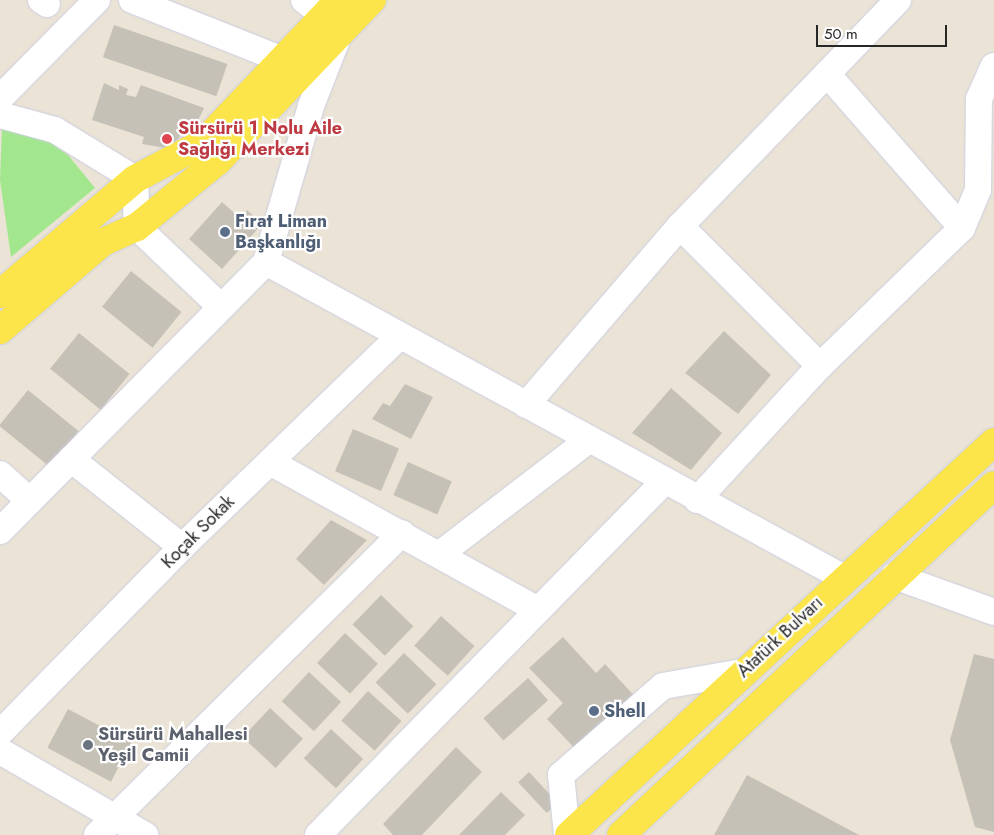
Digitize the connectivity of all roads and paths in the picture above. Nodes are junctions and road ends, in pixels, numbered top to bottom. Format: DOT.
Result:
graph roads {
  1 [pos="97,0"];
  2 [pos="132,0"];
  3 [pos="304,0"];
  4 [pos="372,0"];
  5 [pos="898,0"];
  6 [pos="334,18"];
  7 [pos="283,60"];
  8 [pos="994,66"];
  9 [pos="827,74"];
  10 [pos="0,98"];
  11 [pos="0,115"];
  12 [pos="134,179"];
  13 [pos="680,226"];
  14 [pos="137,227"];
  15 [pos="962,228"];
  16 [pos="266,262"];
  17 [pos="1,286"];
  18 [pos="221,307"];
  19 [pos="0,330"];
  20 [pos="400,336"];
  21 [pos="820,366"];
  22 [pos="526,405"];
  23 [pos="588,441"];
  24 [pos="994,442"];
  25 [pos="71,459"];
  26 [pos="270,462"];
  27 [pos="0,474"];
  28 [pos="665,481"];
  29 [pos="994,485"];
  30 [pos="696,500"];
  31 [pos="30,501"];
  32 [pos="0,531"];
  33 [pos="402,533"];
  34 [pos="182,547"];
  35 [pos="440,554"];
  36 [pos="894,576"];
  37 [pos="844,578"];
  38 [pos="536,609"];
  39 [pos="994,612"];
  40 [pos="742,672"];
  41 [pos="0,734"];
  42 [pos="0,751"];
  43 [pos="106,826"];
  44 [pos="145,835"];
  45 [pos="318,835"];
  46 [pos="568,835"];
  47 [pos="621,835"];
  1 -- 10 [label="street"];
  2 -- 7 [label="street"];
  3 -- 6 [label="street"];
  4 -- 6 [label="main road"];
  5 -- 9 [label="street"];
  6 -- 7 [label="main road"];
  6 -- 14 [label="main road"];
  6 -- 16 [label="street"];
  7 -- 12 [label="main road"];
  8 -- 15 [label="street"];
  9 -- 13 [label="street"];
  9 -- 15 [label="street"];
  11 -- 12 [label="street"];
  12 -- 14 [label="street"];
  12 -- 17 [label="main road"];
  13 -- 21 [label="street"];
  13 -- 22 [label="street"];
  14 -- 18 [label="street"];
  14 -- 19 [label="main road"];
  15 -- 21 [label="street"];
  16 -- 18 [label="street"];
  16 -- 20 [label="street"];
  18 -- 25 [label="street"];
  20 -- 22 [label="street"];
  20 -- 26 [label="street, Koçak Sokak"];
  21 -- 30 [label="street"];
  22 -- 23 [label="street"];
  23 -- 28 [label="street"];
  23 -- 35 [label="street"];
  24 -- 37 [label="main road, Atatürk Bulvarı"];
  25 -- 31 [label="street"];
  25 -- 34 [label="street"];
  26 -- 33 [label="street"];
  26 -- 34 [label="street, Koçak Sokak"];
  27 -- 31 [label="street"];
  28 -- 30 [label="street"];
  28 -- 38 [label="street"];
  29 -- 36 [label="main road, Atatürk Bulvarı"];
  30 -- 37 [label="street"];
  31 -- 32 [label="street"];
  33 -- 35 [label="street"];
  33 -- 43 [label="street"];
  34 -- 41 [label="street, Koçak Sokak"];
  35 -- 38 [label="street"];
  36 -- 39 [label="street"];
  36 -- 47 [label="main road, Atatürk Bulvarı"];
  37 -- 40 [label="main road, Atatürk Bulvarı"];
  38 -- 45 [label="street"];
  40 -- 46 [label="main road, Atatürk Bulvarı"];
  40 -- 46 [label="street"];
  42 -- 43 [label="street"];
  43 -- 44 [label="street"];
}
